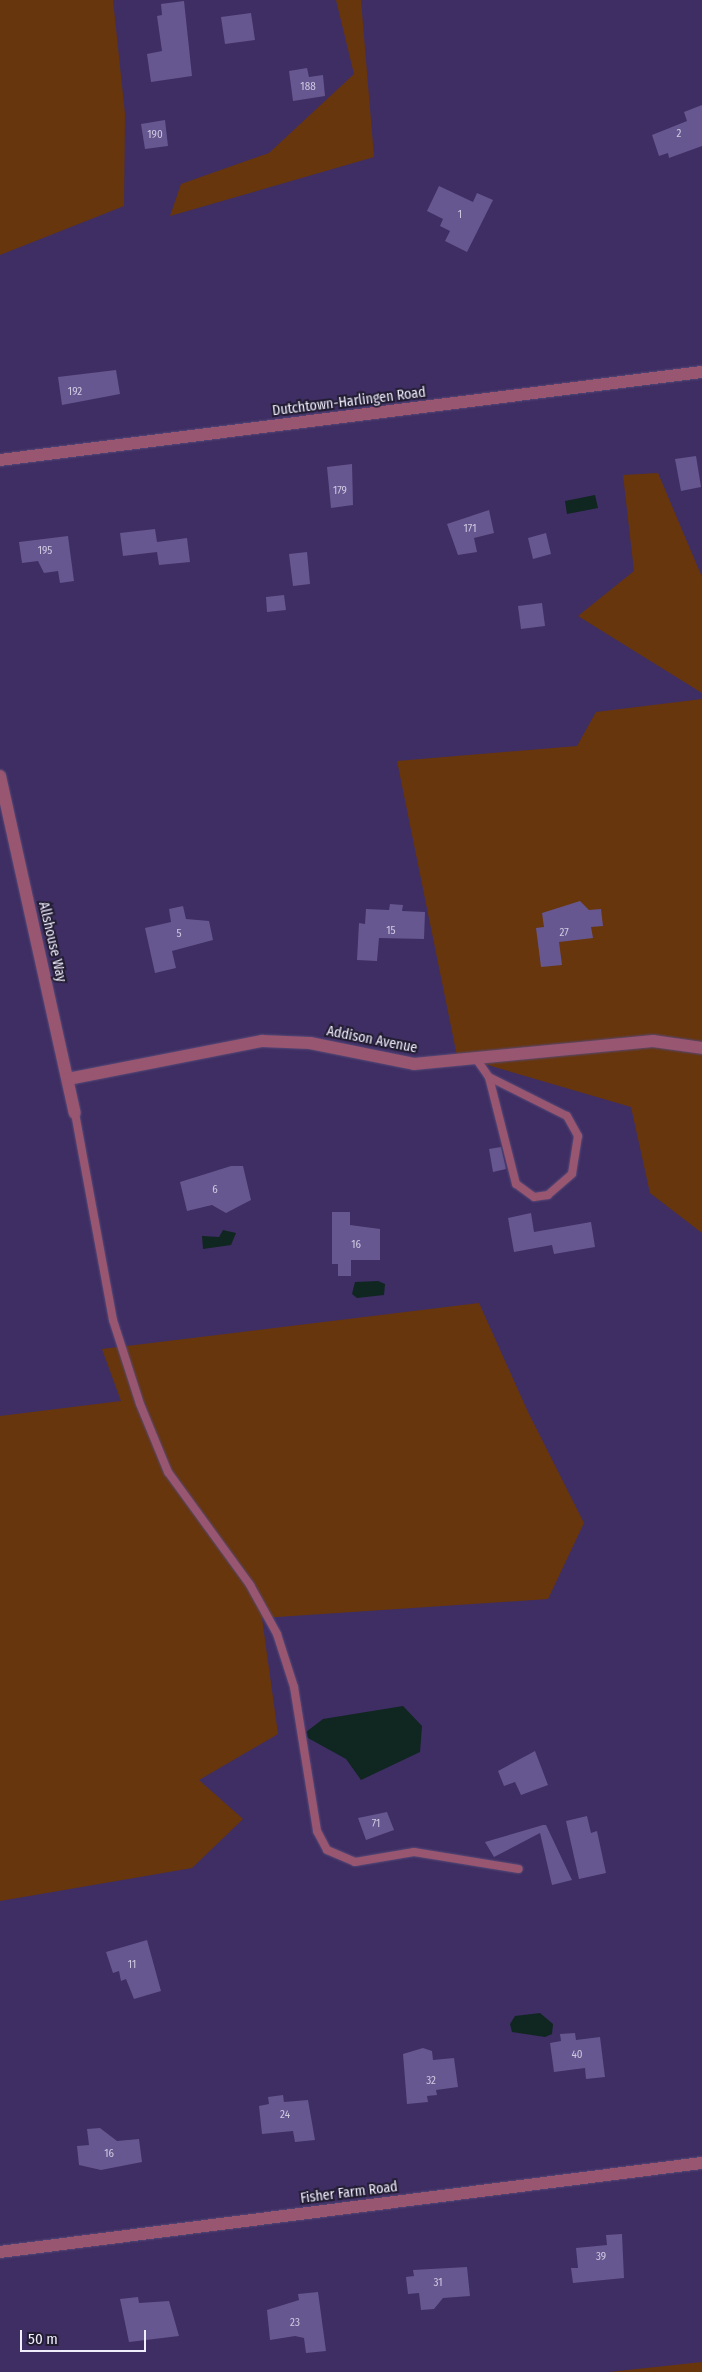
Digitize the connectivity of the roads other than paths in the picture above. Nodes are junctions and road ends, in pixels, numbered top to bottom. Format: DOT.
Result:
graph roads {
  1 [pos="702,372"];
  2 [pos="0,460"];
  3 [pos="0,776"];
  4 [pos="702,1048"];
  5 [pos="478,1060"];
  6 [pos="489,1077"];
  7 [pos="68,1079"];
  8 [pos="75,1113"];
  9 [pos="520,1869"];
  10 [pos="702,2163"];
  11 [pos="0,2252"];
  1 -- 2 [label="street, Dutchtown-Harlingen Road"];
  3 -- 7 [label="street, Allshouse Way"];
  4 -- 5 [label="street, Addison Avenue"];
  5 -- 6 [label="lane"];
  5 -- 7 [label="street, Addison Avenue"];
  6 -- 6 [label="lane"];
  7 -- 8 [label="street, Allshouse Way"];
  8 -- 9 [label="lane"];
  10 -- 11 [label="street, Fisher Farm Road"];
}
